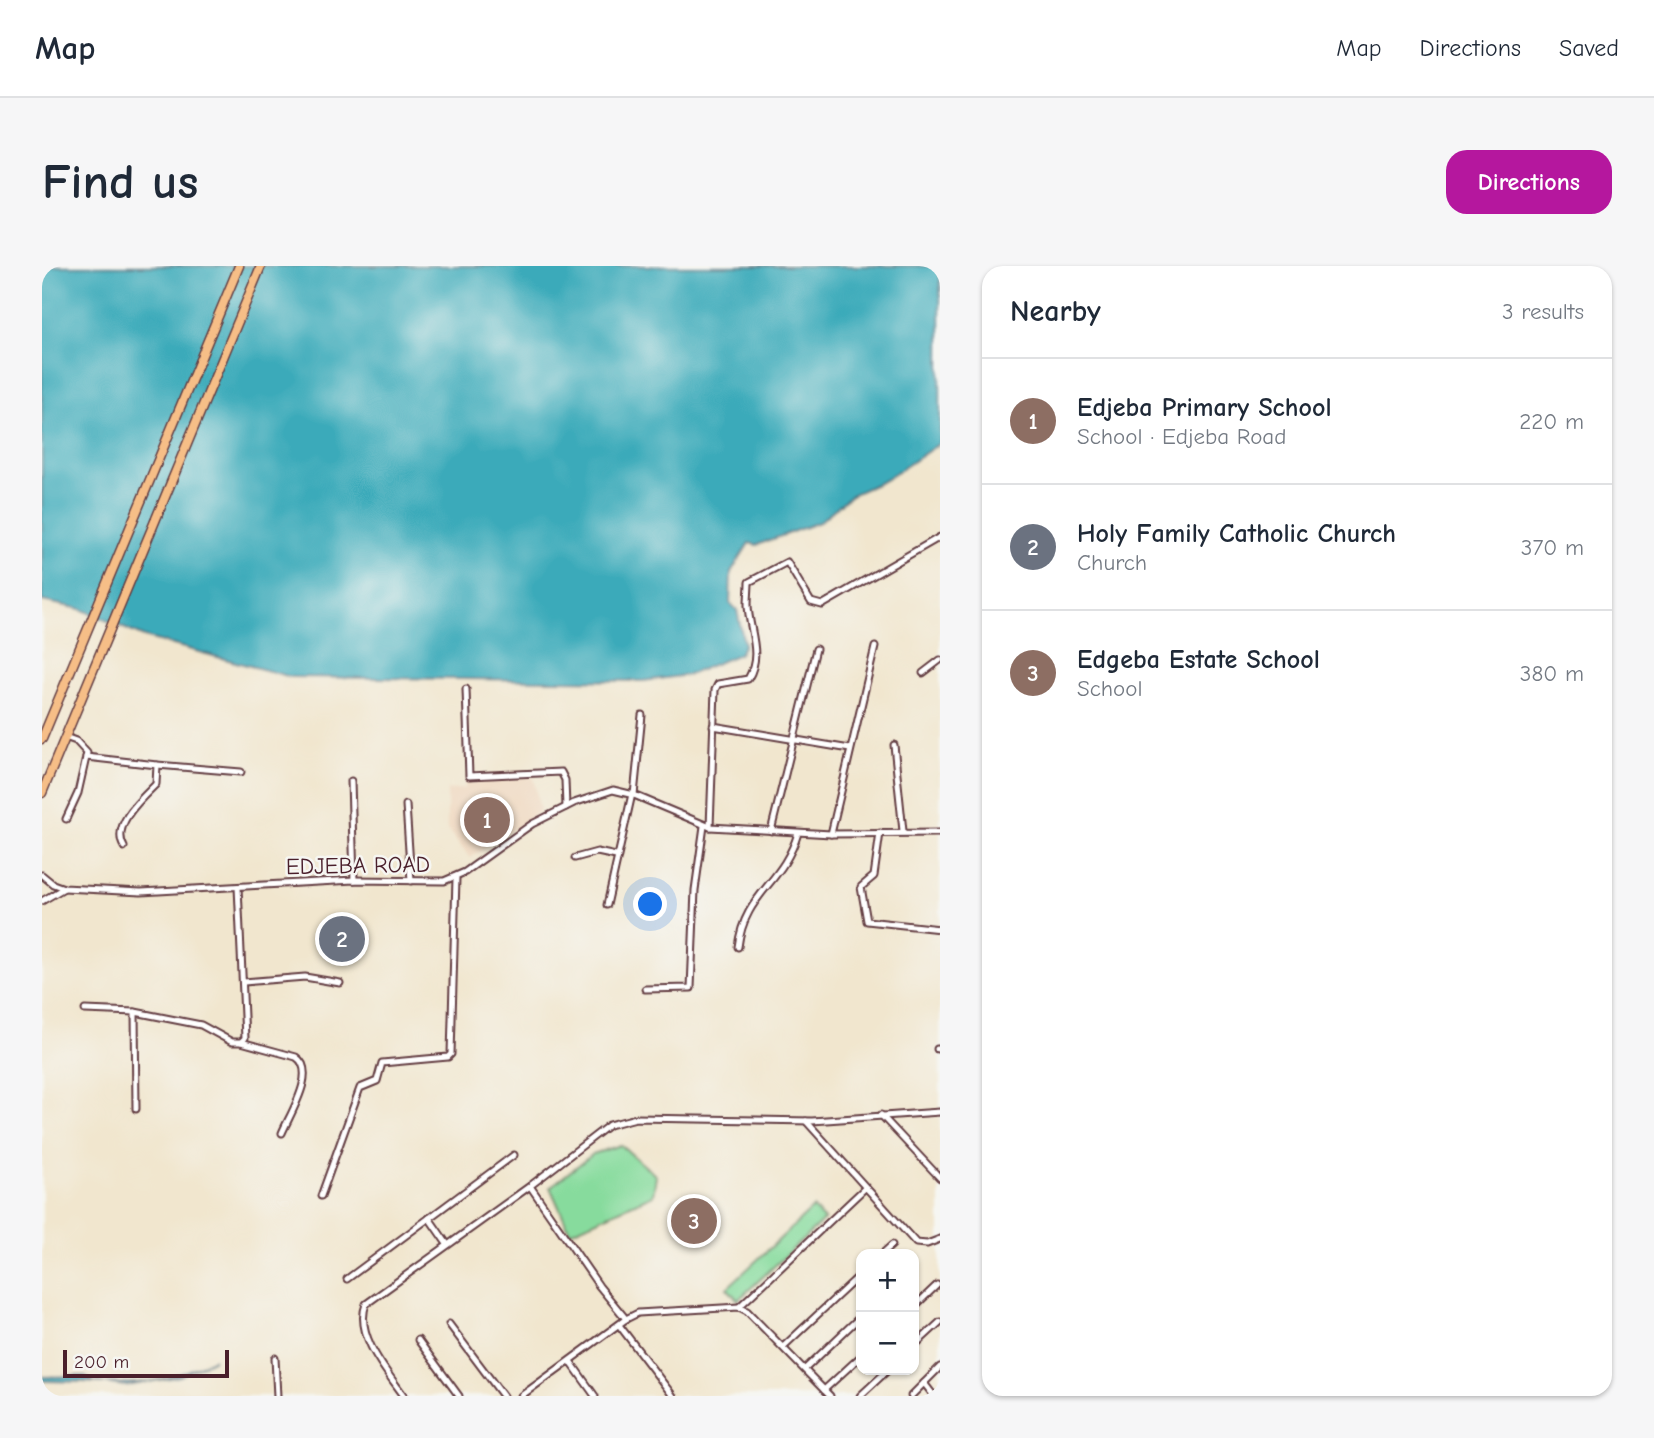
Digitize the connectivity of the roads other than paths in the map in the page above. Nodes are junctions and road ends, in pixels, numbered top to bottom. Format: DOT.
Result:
graph roads {
  1 [pos="239,266"];
  2 [pos="261,266"];
  3 [pos="940,537"];
  4 [pos="875,647"];
  5 [pos="816,649"];
  6 [pos="940,660"];
  7 [pos="923,673"];
  8 [pos="466,689"];
  9 [pos="42,712"];
  10 [pos="642,715"];
  11 [pos="51,717"];
  12 [pos="713,726"];
  13 [pos="65,737"];
  14 [pos="42,739"];
  15 [pos="792,740"];
  16 [pos="894,745"];
  17 [pos="850,749"];
  18 [pos="86,757"];
  19 [pos="157,765"];
  20 [pos="241,772"];
  21 [pos="351,781"];
  22 [pos="42,793"];
  23 [pos="633,794"];
  24 [pos="406,805"];
  25 [pos="566,807"];
  26 [pos="66,819"];
  27 [pos="707,826"];
  28 [pos="771,831"];
  29 [pos="903,831"];
  30 [pos="798,833"];
  31 [pos="880,833"];
  32 [pos="940,833"];
  33 [pos="831,834"];
  34 [pos="124,847"];
  35 [pos="617,856"];
  36 [pos="575,858"];
  37 [pos="42,875"];
  38 [pos="456,878"];
  39 [pos="354,880"];
  40 [pos="411,881"];
  41 [pos="238,887"];
  42 [pos="64,888"];
  43 [pos="42,901"];
  44 [pos="607,905"];
  45 [pos="940,929"];
  46 [pos="738,947"];
  47 [pos="244,982"];
  48 [pos="340,983"];
  49 [pos="645,989"];
  50 [pos="85,1010"];
  51 [pos="135,1012"];
  52 [pos="241,1042"];
  53 [pos="136,1109"];
  54 [pos="940,1112"];
  55 [pos="881,1115"];
  56 [pos="806,1121"];
  57 [pos="282,1133"];
  58 [pos="514,1155"];
  59 [pos="940,1178"];
  60 [pos="530,1186"];
  61 [pos="865,1188"];
  62 [pos="321,1196"];
  63 [pos="429,1219"];
  64 [pos="940,1239"];
  65 [pos="447,1244"];
  66 [pos="892,1245"];
  67 [pos="888,1249"];
  68 [pos="347,1279"];
  69 [pos="856,1279"];
  70 [pos="937,1285"];
  71 [pos="919,1302"];
  72 [pos="739,1307"];
  73 [pos="626,1319"];
  74 [pos="856,1321"];
  75 [pos="940,1322"];
  76 [pos="449,1324"];
  77 [pos="619,1325"];
  78 [pos="418,1340"];
  79 [pos="919,1341"];
  80 [pos="784,1346"];
  81 [pos="275,1358"];
  82 [pos="570,1361"];
  83 [pos="856,1361"];
  84 [pos="940,1367"];
  85 [pos="805,1369"];
  86 [pos="883,1375"];
  87 [pos="923,1383"];
  88 [pos="824,1390"];
  89 [pos="277,1396"];
  90 [pos="404,1396"];
  91 [pos="459,1396"];
  92 [pos="503,1396"];
  93 [pos="521,1396"];
  94 [pos="595,1396"];
  95 [pos="673,1396"];
  96 [pos="831,1396"];
  97 [pos="860,1396"];
  98 [pos="911,1396"];
  99 [pos="934,1396"];
  1 -- 11 [label="main road"];
  2 -- 13 [label="main road"];
  3 -- 12 [label="street"];
  4 -- 17 [label="street"];
  5 -- 15 [label="street"];
  6 -- 7 [label="street"];
  8 -- 25 [label="street"];
  9 -- 11 [label="street"];
  10 -- 23 [label="street"];
  11 -- 14 [label="main road"];
  12 -- 15 [label="street"];
  12 -- 27 [label="street"];
  13 -- 18 [label="street"];
  13 -- 22 [label="main road"];
  15 -- 17 [label="street"];
  15 -- 28 [label="street"];
  16 -- 29 [label="street"];
  17 -- 33 [label="street"];
  18 -- 19 [label="street"];
  18 -- 26 [label="street"];
  19 -- 20 [label="street"];
  19 -- 34 [label="street"];
  21 -- 39 [label="street"];
  23 -- 25 [label="street, EDJEBA ROAD"];
  23 -- 27 [label="street, EDJEBA ROAD"];
  23 -- 35 [label="street"];
  24 -- 40 [label="street"];
  25 -- 38 [label="street, EDJEBA ROAD"];
  27 -- 28 [label="street, EDJEBA ROAD"];
  27 -- 49 [label="street"];
  28 -- 30 [label="street, EDJEBA ROAD"];
  29 -- 31 [label="street, EDJEBA ROAD"];
  29 -- 32 [label="street, EDJEBA ROAD"];
  30 -- 33 [label="street, EDJEBA ROAD"];
  30 -- 46 [label="street"];
  31 -- 33 [label="street, EDJEBA ROAD"];
  31 -- 45 [label="street"];
  35 -- 36 [label="street"];
  35 -- 44 [label="street"];
  37 -- 42 [label="street, EDJEBA ROAD"];
  38 -- 40 [label="street, EDJEBA ROAD"];
  38 -- 62 [label="street"];
  39 -- 40 [label="street, EDJEBA ROAD"];
  39 -- 41 [label="street, EDJEBA ROAD"];
  41 -- 42 [label="street, EDJEBA ROAD"];
  41 -- 47 [label="street"];
  42 -- 43 [label="street"];
  47 -- 48 [label="street"];
  47 -- 52 [label="street"];
  50 -- 51 [label="street"];
  51 -- 52 [label="street"];
  51 -- 53 [label="street"];
  52 -- 57 [label="street"];
  54 -- 55 [label="street"];
  55 -- 56 [label="street"];
  55 -- 59 [label="street"];
  56 -- 60 [label="street"];
  56 -- 61 [label="street"];
  58 -- 63 [label="street"];
  60 -- 65 [label="street"];
  60 -- 73 [label="street"];
  61 -- 64 [label="street"];
  61 -- 72 [label="street"];
  63 -- 65 [label="street"];
  63 -- 68 [label="street"];
  65 -- 90 [label="street"];
  66 -- 67 [label="street"];
  69 -- 80 [label="street"];
  70 -- 71 [label="street"];
  72 -- 73 [label="street"];
  72 -- 80 [label="street"];
  73 -- 77 [label="street"];
  74 -- 85 [label="street"];
  75 -- 79 [label="street"];
  76 -- 92 [label="street"];
  77 -- 82 [label="street"];
  77 -- 95 [label="street"];
  78 -- 91 [label="street"];
  80 -- 85 [label="street"];
  81 -- 89 [label="street"];
  82 -- 93 [label="street"];
  82 -- 94 [label="street"];
  83 -- 88 [label="street"];
  84 -- 87 [label="street"];
  85 -- 88 [label="street"];
  86 -- 97 [label="street"];
  87 -- 98 [label="street"];
  87 -- 99 [label="street"];
  88 -- 96 [label="street"];
}
